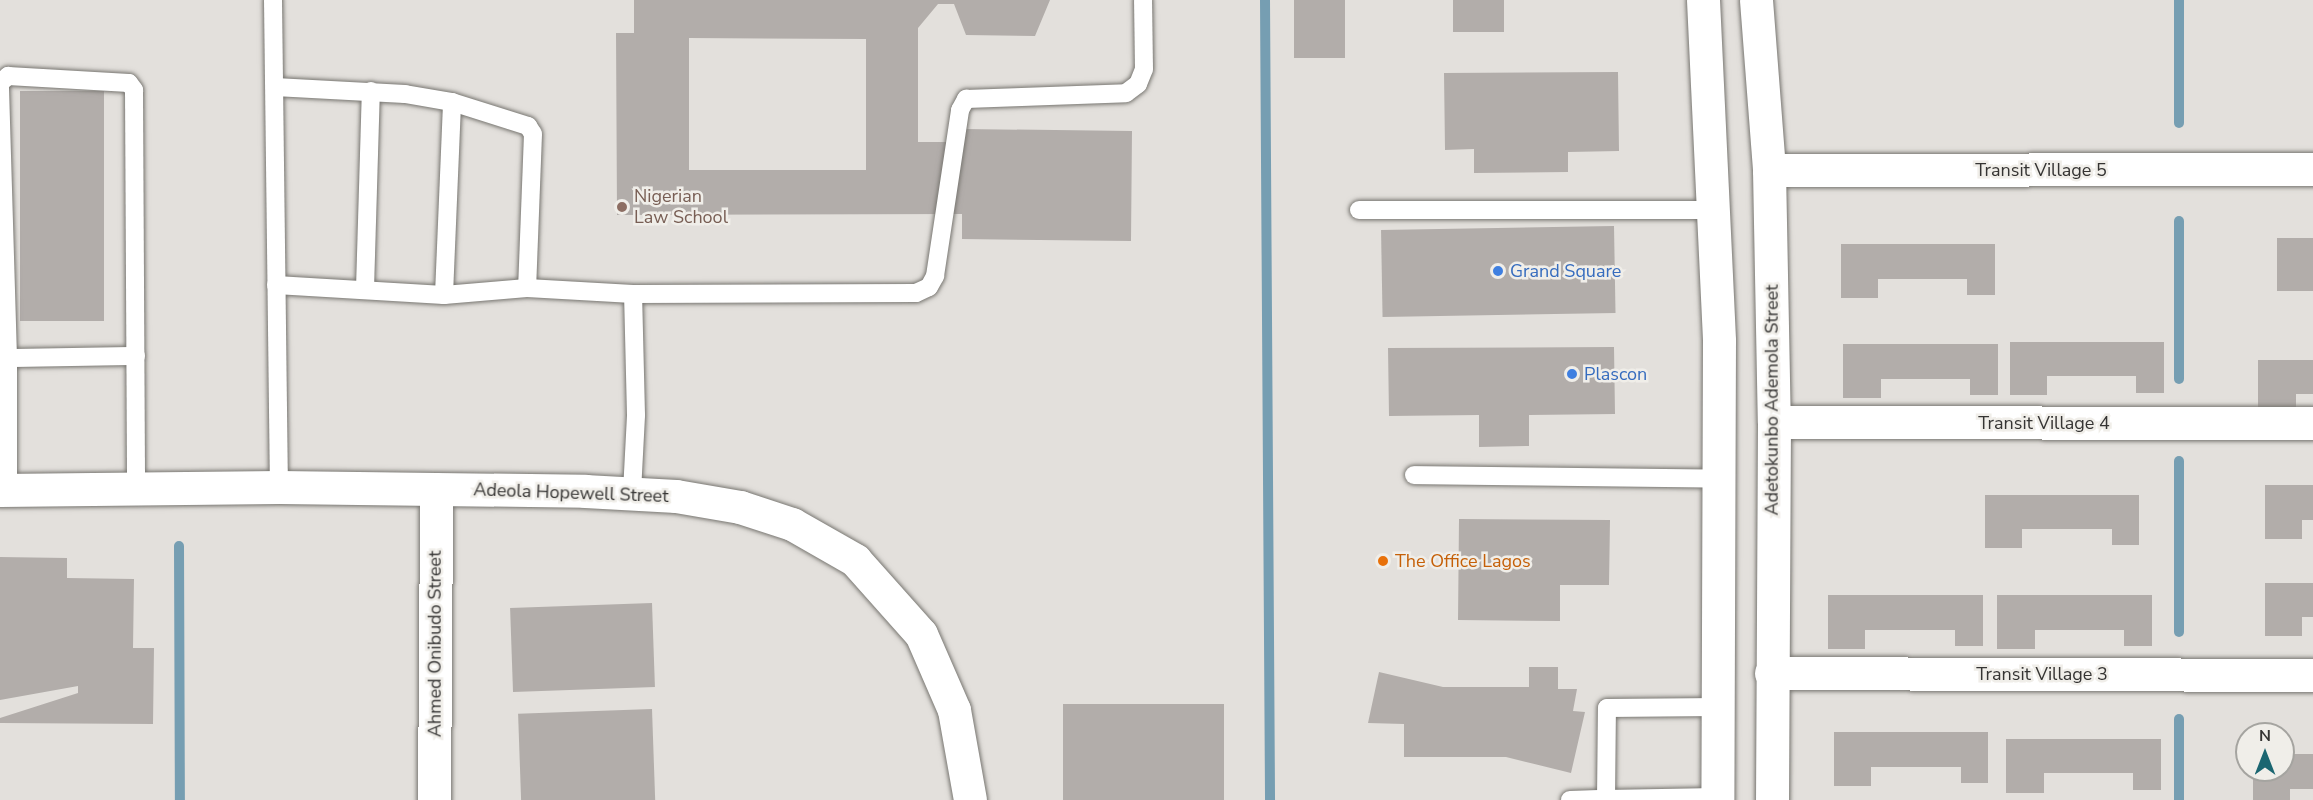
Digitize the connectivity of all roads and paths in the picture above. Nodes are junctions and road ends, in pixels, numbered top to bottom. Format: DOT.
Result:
graph roads {
  1 [pos="273,0"];
  2 [pos="1143,0"];
  3 [pos="1703,0"];
  4 [pos="1756,0"];
  5 [pos="275,87"];
  6 [pos="371,91"];
  7 [pos="452,102"];
  8 [pos="1769,170"];
  9 [pos="2313,170"];
  10 [pos="1359,210"];
  11 [pos="1714,210"];
  12 [pos="276,285"];
  13 [pos="527,288"];
  14 [pos="365,290"];
  15 [pos="633,294"];
  16 [pos="444,295"];
  17 [pos="136,356"];
  18 [pos="8,358"];
  19 [pos="1774,422"];
  20 [pos="2313,423"];
  21 [pos="1413,475"];
  22 [pos="1720,479"];
  23 [pos="279,487"];
  24 [pos="136,489"];
  25 [pos="436,489"];
  26 [pos="4,490"];
  27 [pos="632,492"];
  28 [pos="1771,673"];
  29 [pos="2313,675"];
  30 [pos="1718,707"];
  31 [pos="1717,798"];
  32 [pos="1606,799"];
  33 [pos="434,800"];
  34 [pos="970,800"];
  35 [pos="1570,800"];
  36 [pos="1772,800"];
  1 -- 5 [label="lane"];
  2 -- 15 [label="lane"];
  3 -- 11 [label="street"];
  4 -- 8 [label="street, Adetokunbo Ademola Street"];
  5 -- 6 [label="lane"];
  5 -- 12 [label="lane"];
  6 -- 7 [label="lane"];
  6 -- 14 [label="lane"];
  7 -- 13 [label="lane"];
  7 -- 16 [label="lane"];
  8 -- 9 [label="street, Transit Village 5"];
  8 -- 19 [label="street, Adetokunbo Ademola Street"];
  10 -- 11 [label="lane"];
  11 -- 22 [label="street"];
  12 -- 14 [label="lane"];
  12 -- 23 [label="lane"];
  13 -- 15 [label="lane"];
  13 -- 16 [label="lane"];
  14 -- 16 [label="lane"];
  15 -- 27 [label="lane"];
  17 -- 18 [label="lane"];
  17 -- 18 [label="lane"];
  17 -- 24 [label="lane"];
  18 -- 26 [label="lane"];
  19 -- 20 [label="street, Transit Village 4"];
  19 -- 28 [label="street, Adetokunbo Ademola Street"];
  21 -- 22 [label="lane"];
  22 -- 30 [label="street"];
  23 -- 24 [label="street, Adeola Hopewell Street"];
  23 -- 25 [label="street, Adeola Hopewell Street"];
  24 -- 26 [label="street, Adeola Hopewell Street"];
  25 -- 27 [label="street, Adeola Hopewell Street"];
  25 -- 33 [label="street, Ahmed Onibudo Street"];
  27 -- 34 [label="street, Adeola Hopewell Street"];
  28 -- 29 [label="street, Transit Village 3"];
  28 -- 36 [label="street, Adetokunbo Ademola Street"];
  30 -- 31 [label="street"];
  30 -- 32 [label="lane"];
  31 -- 32 [label="lane"];
  32 -- 35 [label="lane"];
}
